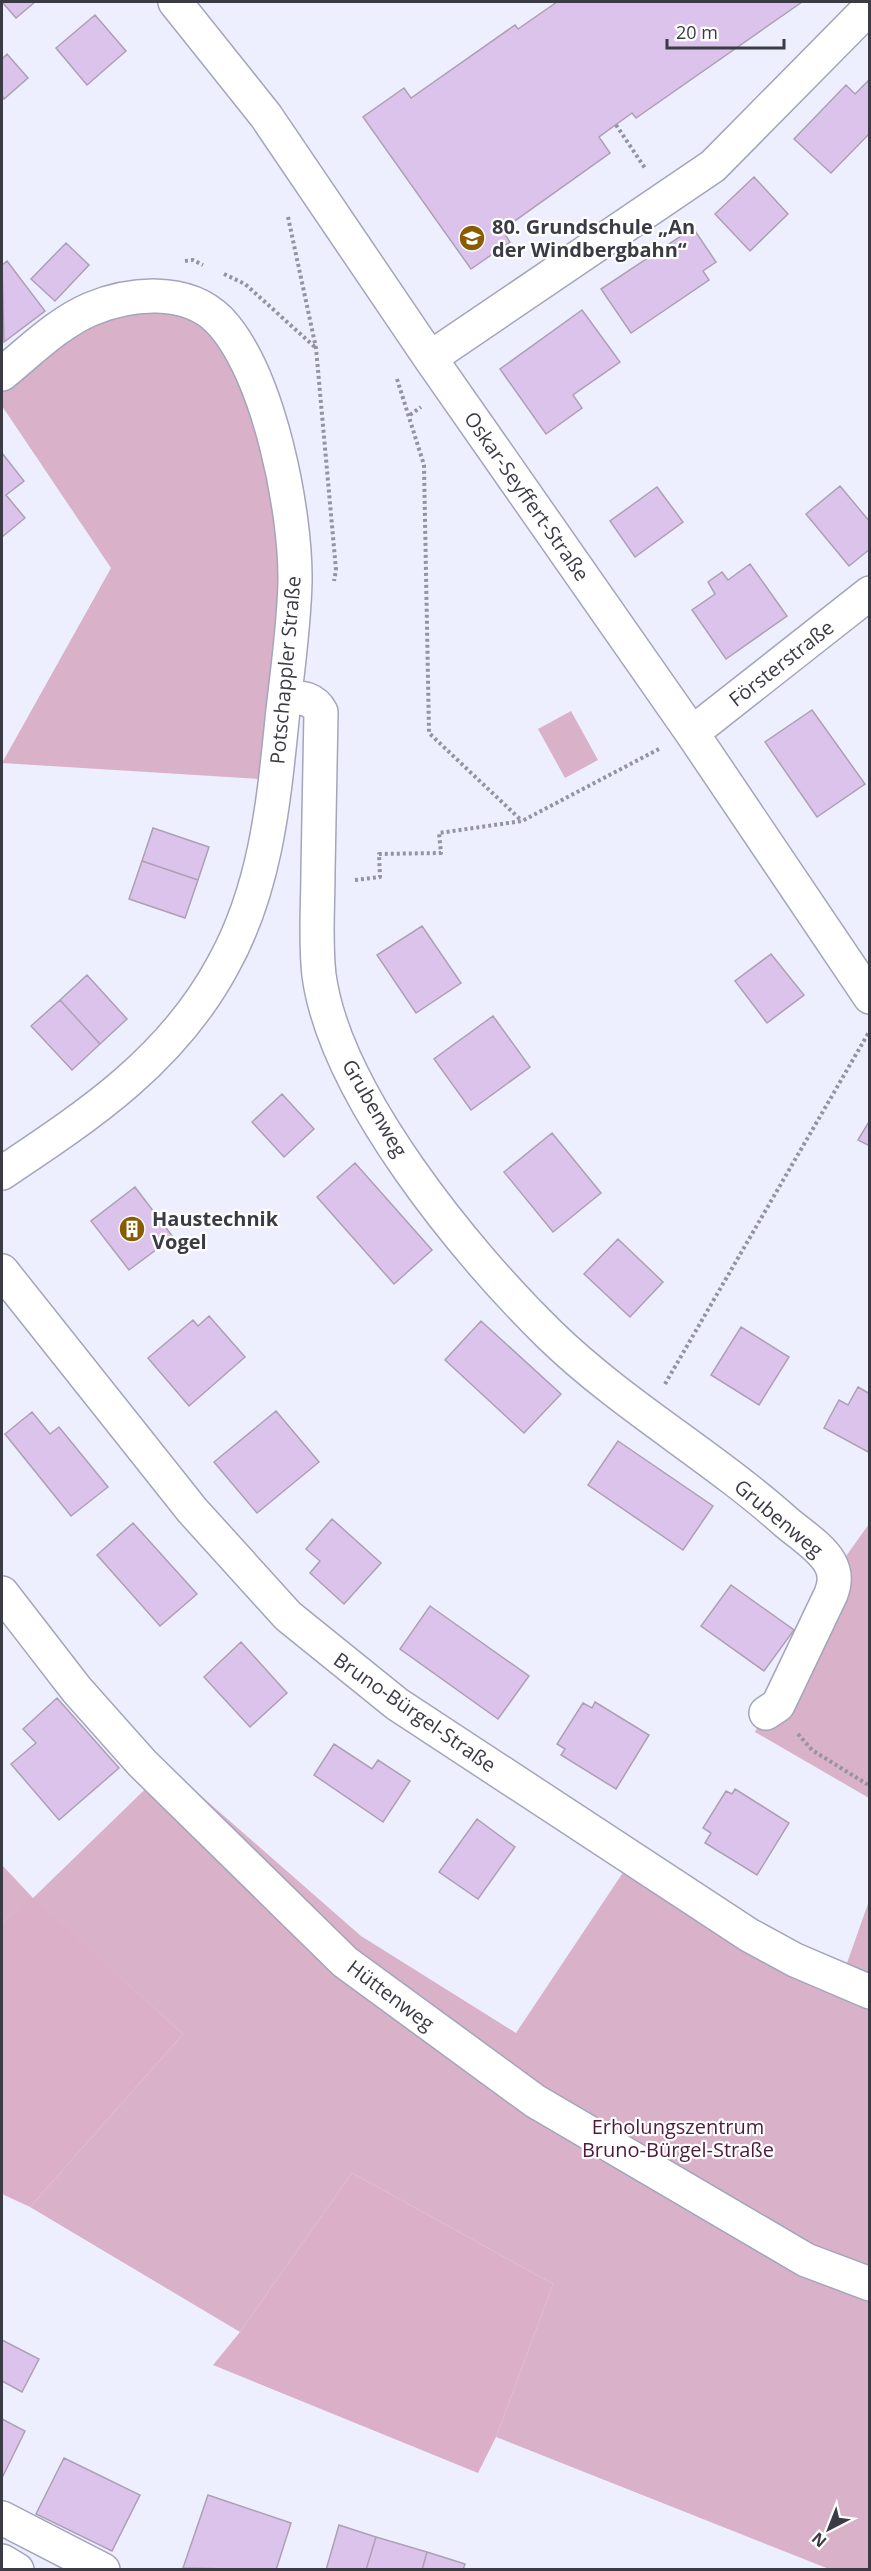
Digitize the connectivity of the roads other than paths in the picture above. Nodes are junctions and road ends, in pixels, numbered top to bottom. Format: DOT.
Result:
graph roads {
  1 [pos="175,2"];
  2 [pos="870,7"];
  3 [pos="430,358"];
  4 [pos="2,374"];
  5 [pos="870,593"];
  6 [pos="285,697"];
  7 [pos="692,734"];
  8 [pos="870,998"];
  9 [pos="2,1173"];
  10 [pos="2,1271"];
  11 [pos="2,1593"];
  12 [pos="772,1709"];
  13 [pos="870,1992"];
  14 [pos="870,2284"];
  15 [pos="2,2518"];
  16 [pos="2,2561"];
  17 [pos="17,2570"];
  18 [pos="103,2570"];
  1 -- 3 [label="street, Oskar-Seyffert-Straße"];
  2 -- 3 [label="street"];
  3 -- 7 [label="street, Oskar-Seyffert-Straße"];
  4 -- 6 [label="street, Potschappler Straße"];
  5 -- 7 [label="street, Försterstraße"];
  6 -- 9 [label="street, Potschappler Straße"];
  6 -- 12 [label="street, Grubenweg"];
  7 -- 8 [label="street, Oskar-Seyffert-Straße"];
  10 -- 13 [label="street, Bruno-Bürgel-Straße"];
  11 -- 14 [label="street, Hüttenweg"];
  15 -- 18 [label="street"];
  16 -- 17 [label="street"];
}
